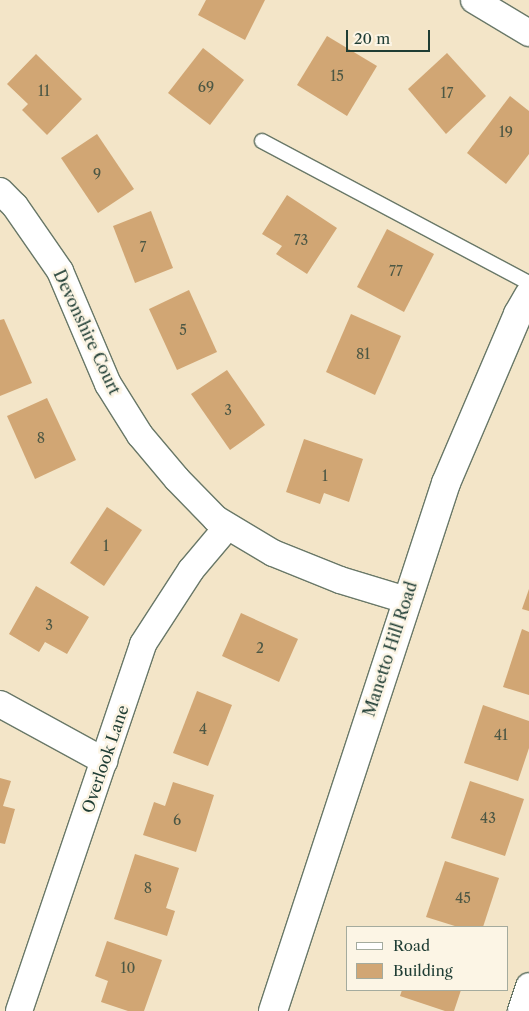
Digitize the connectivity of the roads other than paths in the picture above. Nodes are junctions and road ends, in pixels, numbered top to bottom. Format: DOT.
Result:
graph roads {
  1 [pos="474,0"];
  2 [pos="529,33"];
  3 [pos="262,141"];
  4 [pos="0,191"];
  5 [pos="529,283"];
  6 [pos="529,295"];
  7 [pos="228,526"];
  8 [pos="406,600"];
  9 [pos="0,704"];
  10 [pos="104,761"];
  11 [pos="529,986"];
  12 [pos="19,1011"];
  13 [pos="273,1011"];
  14 [pos="521,1011"];
  1 -- 2 [label="street"];
  3 -- 5 [label="lane"];
  4 -- 7 [label="street, Devonshire Court"];
  6 -- 8 [label="main road, Manetto Hill Road"];
  7 -- 8 [label="street, Devonshire Court"];
  7 -- 10 [label="street, Overlook Lane"];
  8 -- 13 [label="main road, Manetto Hill Road"];
  9 -- 10 [label="street"];
  10 -- 12 [label="street, Overlook Lane"];
  11 -- 14 [label="street"];
}
